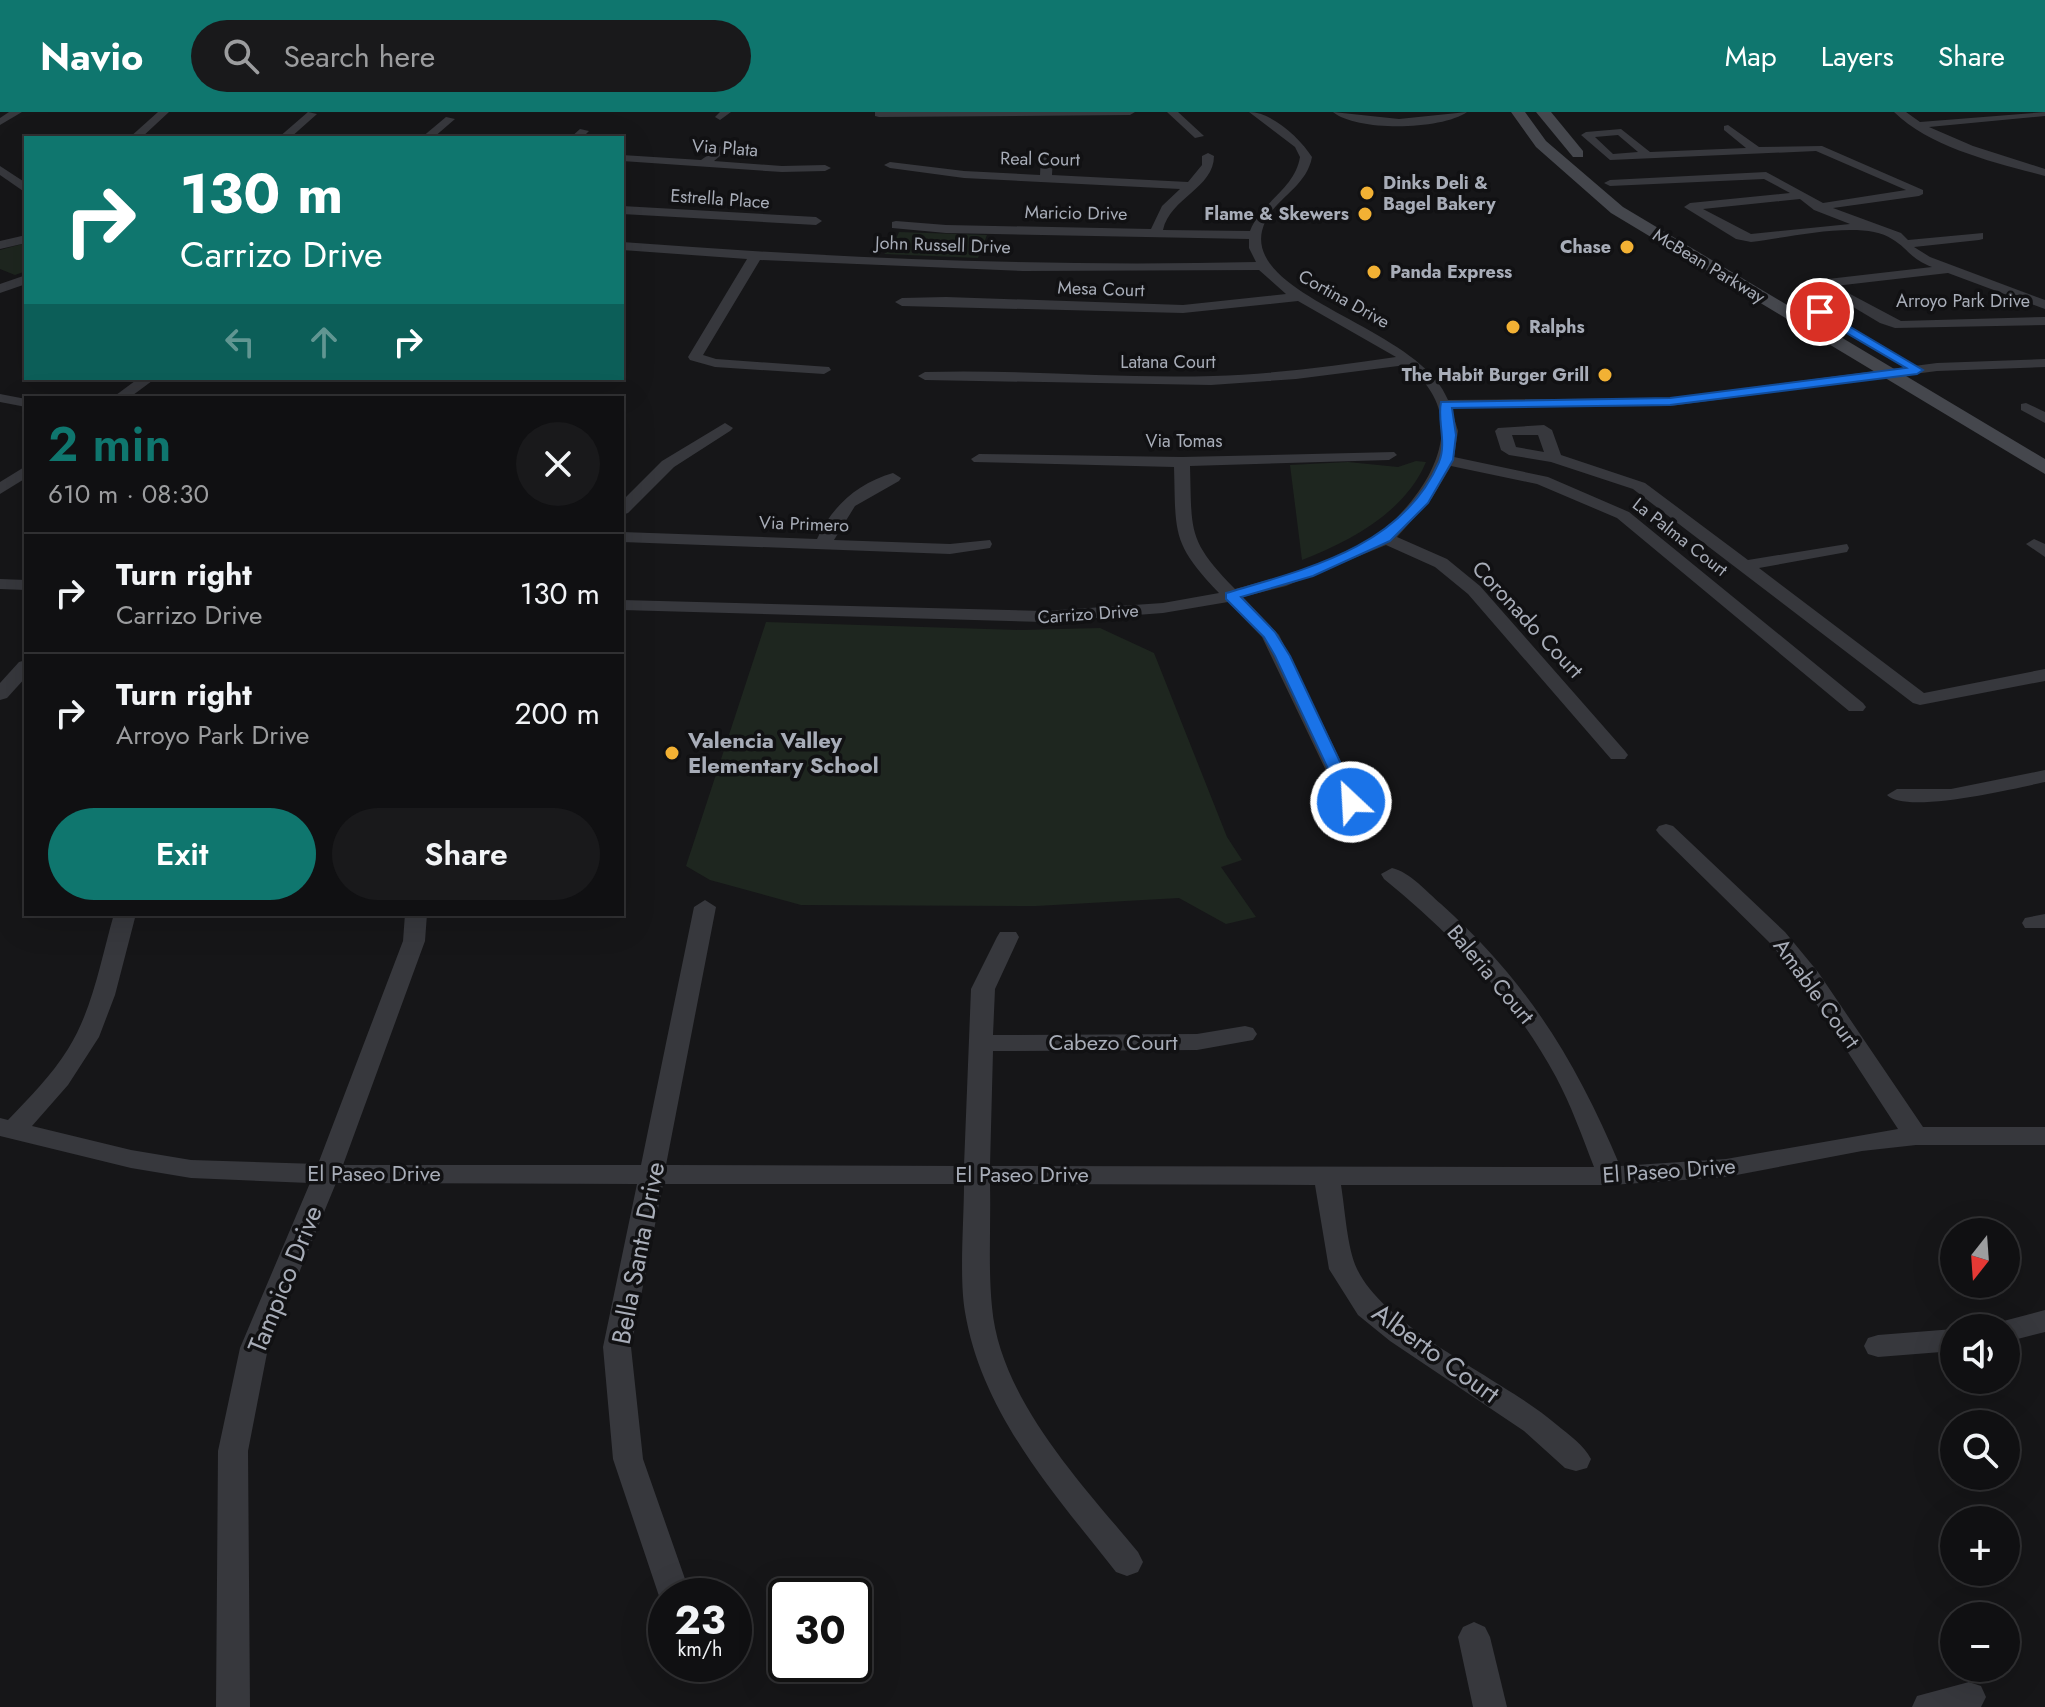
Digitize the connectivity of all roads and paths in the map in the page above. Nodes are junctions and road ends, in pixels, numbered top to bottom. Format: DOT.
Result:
graph roads {
  1 [pos="17,112"];
  2 [pos="164,112"];
  3 [pos="1130,112"];
  4 [pos="1172,112"];
  5 [pos="1254,112"];
  6 [pos="1338,112"];
  7 [pos="1462,112"];
  8 [pos="1518,112"];
  9 [pos="1543,112"];
  10 [pos="1899,112"];
  11 [pos="2045,113"];
  12 [pos="312,114"];
  13 [pos="879,114"];
  14 [pos="1048,115"];
  15 [pos="450,119"];
  16 [pos="0,122"];
  17 [pos="1917,124"];
  18 [pos="1728,128"];
  19 [pos="1050,130"];
  20 [pos="136,136"];
  21 [pos="285,136"];
  22 [pos="429,136"];
  23 [pos="1199,136"];
  24 [pos="728,144"];
  25 [pos="1755,150"];
  26 [pos="1047,154"];
  27 [pos="1647,155"];
  28 [pos="1208,156"];
  29 [pos="624,158"];
  30 [pos="703,164"];
  31 [pos="890,165"];
  32 [pos="825,168"];
  33 [pos="0,169"];
  34 [pos="2045,173"];
  35 [pos="1766,175"];
  36 [pos="1046,178"];
  37 [pos="1610,183"];
  38 [pos="1189,186"];
  39 [pos="22,189"];
  40 [pos="1799,196"];
  41 [pos="1818,207"];
  42 [pos="624,210"];
  43 [pos="816,221"];
  44 [pos="896,225"];
  45 [pos="1870,225"];
  46 [pos="1156,233"];
  47 [pos="1254,235"];
  48 [pos="1979,236"];
  49 [pos="24,239"];
  50 [pos="1906,244"];
  51 [pos="0,245"];
  52 [pos="624,246"];
  53 [pos="756,255"];
  54 [pos="1263,266"];
  55 [pos="1949,269"];
  56 [pos="24,280"];
  57 [pos="0,289"];
  58 [pos="1299,297"];
  59 [pos="902,302"];
  60 [pos="2045,305"];
  61 [pos="2045,321"];
  62 [pos="1409,360"];
  63 [pos="2045,363"];
  64 [pos="824,370"];
  65 [pos="1917,370"];
  66 [pos="1891,373"];
  67 [pos="925,376"];
  68 [pos="146,380"];
  69 [pos="122,396"];
  70 [pos="0,398"];
  71 [pos="24,403"];
  72 [pos="1446,404"];
  73 [pos="2045,405"];
  74 [pos="2045,419"];
  75 [pos="725,428"];
  76 [pos="2045,445"];
  77 [pos="1389,455"];
  78 [pos="1554,458"];
  79 [pos="979,459"];
  80 [pos="1446,460"];
  81 [pos="1182,462"];
  82 [pos="2045,468"];
  83 [pos="24,472"];
  84 [pos="893,478"];
  85 [pos="0,489"];
  86 [pos="624,508"];
  87 [pos="624,537"];
  88 [pos="1385,538"];
  89 [pos="984,544"];
  90 [pos="823,545"];
  91 [pos="1841,548"];
  92 [pos="1744,566"];
  93 [pos="0,584"];
  94 [pos="24,585"];
  95 [pos="1231,596"];
  96 [pos="624,605"];
  97 [pos="24,668"];
  98 [pos="2045,675"];
  99 [pos="0,694"];
  100 [pos="1856,707"];
  101 [pos="1618,755"];
  102 [pos="2045,776"];
  103 [pos="1897,795"];
  104 [pos="1351,802"];
  105 [pos="1666,830"];
  106 [pos="1392,874"];
  107 [pos="705,907"];
  108 [pos="124,916"];
  109 [pos="416,916"];
  110 [pos="1008,937"];
  111 [pos="1245,1034"];
  112 [pos="981,1043"];
  113 [pos="7,1128"];
  114 [pos="1916,1136"];
  115 [pos="2045,1136"];
  116 [pos="653,1173"];
  117 [pos="327,1174"];
  118 [pos="1326,1174"];
  119 [pos="977,1175"];
  120 [pos="1611,1176"];
  121 [pos="2045,1321"];
  122 [pos="2020,1327"];
  123 [pos="1940,1341"];
  124 [pos="1878,1346"];
  125 [pos="1576,1459"];
  126 [pos="1127,1562"];
  127 [pos="669,1578"];
  128 [pos="1474,1637"];
  129 [pos="1969,1697"];
  130 [pos="233,1707"];
  131 [pos="1490,1707"];
  132 [pos="1929,1707"];
  1 -- 16 [label="street"];
  2 -- 20 [label="street"];
  3 -- 14 [label="street"];
  4 -- 23 [label="street"];
  5 -- 47 [label="street"];
  6 -- 7 [label="street"];
  8 -- 66 [label="main road, McBean Parkway"];
  9 -- 37 [label="main road, McBean Parkway"];
  10 -- 17 [label="street"];
  11 -- 17 [label="street"];
  12 -- 21 [label="street"];
  13 -- 14 [label="street"];
  14 -- 19 [label="street"];
  15 -- 22 [label="street"];
  17 -- 34 [label="street"];
  18 -- 25 [label="street"];
  24 -- 30 [label="street"];
  25 -- 27 [label="street"];
  25 -- 35 [label="street"];
  25 -- 41 [label="street"];
  26 -- 36 [label="street"];
  28 -- 38 [label="street"];
  29 -- 30 [label="street, Via Plata"];
  30 -- 32 [label="street, Via Plata"];
  31 -- 36 [label="street, Real Court"];
  33 -- 39 [label="street"];
  35 -- 37 [label="street"];
  35 -- 40 [label="street"];
  36 -- 38 [label="street, Real Court"];
  37 -- 65 [label="main road, McBean Parkway"];
  38 -- 46 [label="street"];
  40 -- 41 [label="street"];
  40 -- 45 [label="street, McBean Parkway"];
  41 -- 45 [label="street"];
  42 -- 43 [label="street, Estrella Place"];
  44 -- 46 [label="street, Maricio Drive"];
  45 -- 50 [label="street"];
  46 -- 47 [label="street, Maricio Drive"];
  47 -- 54 [label="street"];
  48 -- 50 [label="street"];
  49 -- 51 [label="street"];
  50 -- 55 [label="street"];
  52 -- 53 [label="street, John Russell Drive"];
  53 -- 54 [label="street, John Russell Drive"];
  53 -- 64 [label="street"];
  54 -- 58 [label="street, Cortina Drive"];
  55 -- 60 [label="street"];
  55 -- 61 [label="street, Arroyo Park Drive"];
  56 -- 57 [label="street"];
  58 -- 59 [label="street, Mesa Court"];
  58 -- 62 [label="street, Cortina Drive"];
  62 -- 67 [label="street, Latana Court"];
  62 -- 72 [label="street, Cortina Drive"];
  63 -- 65 [label="street"];
  65 -- 66 [label="street"];
  65 -- 76 [label="main road, McBean Parkway"];
  66 -- 72 [label="street"];
  66 -- 82 [label="main road, McBean Parkway"];
  68 -- 69 [label="street"];
  70 -- 71 [label="street"];
  72 -- 80 [label="street, Carrizo Drive"];
  73 -- 74 [label="street"];
  75 -- 86 [label="street"];
  77 -- 81 [label="street, Via Tomas"];
  78 -- 92 [label="street"];
  79 -- 81 [label="street, Via Tomas"];
  80 -- 88 [label="street, Carrizo Drive"];
  80 -- 100 [label="street, La Palma Court"];
  81 -- 95 [label="street"];
  83 -- 85 [label="street"];
  84 -- 90 [label="street"];
  87 -- 90 [label="street, Via Primero"];
  88 -- 95 [label="street, Carrizo Drive"];
  88 -- 101 [label="street, Coronado Court"];
  89 -- 90 [label="street, Via Primero"];
  91 -- 92 [label="street"];
  92 -- 98 [label="street"];
  93 -- 94 [label="street"];
  95 -- 96 [label="street, Carrizo Drive"];
  95 -- 104 [label="street"];
  97 -- 99 [label="street"];
  102 -- 103 [label="street"];
  105 -- 114 [label="street, Amable Court"];
  106 -- 120 [label="street, Baleria Court"];
  107 -- 116 [label="street, Bella Santa Drive"];
  108 -- 113 [label="street"];
  109 -- 117 [label="street, Tampico Drive"];
  110 -- 112 [label="street"];
  111 -- 112 [label="street, Cabezo Court"];
  112 -- 119 [label="street"];
  113 -- 117 [label="street, El Paseo Drive"];
  114 -- 115 [label="street, El Paseo Drive"];
  114 -- 120 [label="street, El Paseo Drive"];
  116 -- 117 [label="street, El Paseo Drive"];
  116 -- 119 [label="street, El Paseo Drive"];
  116 -- 127 [label="street, Bella Santa Drive"];
  117 -- 130 [label="street, Tampico Drive"];
  118 -- 119 [label="street, El Paseo Drive"];
  118 -- 120 [label="street, El Paseo Drive"];
  118 -- 125 [label="street, Alberto Court"];
  119 -- 126 [label="street"];
  121 -- 122 [label="street"];
  123 -- 124 [label="street"];
  128 -- 131 [label="street"];
  129 -- 132 [label="street"];
}
